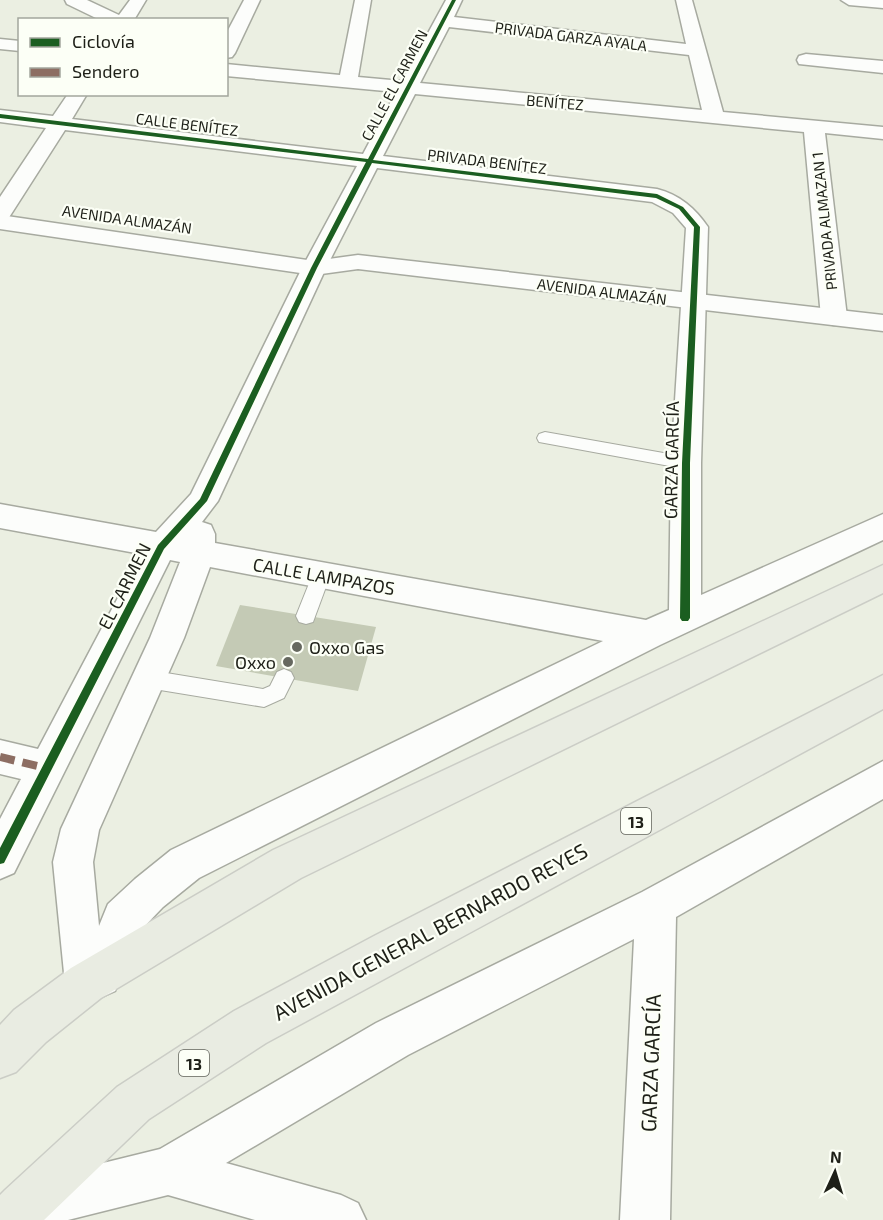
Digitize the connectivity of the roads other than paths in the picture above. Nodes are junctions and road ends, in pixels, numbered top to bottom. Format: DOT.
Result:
graph roads {
  1 [pos="74,0"];
  2 [pos="138,0"];
  3 [pos="252,0"];
  4 [pos="363,0"];
  5 [pos="454,0"];
  6 [pos="684,0"];
  7 [pos="849,0"];
  8 [pos="883,3"];
  9 [pos="111,18"];
  10 [pos="126,18"];
  11 [pos="445,21"];
  12 [pos="0,44"];
  13 [pos="18,46"];
  14 [pos="228,49"];
  15 [pos="698,51"];
  16 [pos="806,60"];
  17 [pos="883,67"];
  18 [pos="228,70"];
  19 [pos="348,82"];
  20 [pos="408,88"];
  21 [pos="77,96"];
  22 [pos="0,116"];
  23 [pos="714,117"];
  24 [pos="58,123"];
  25 [pos="814,126"];
  26 [pos="883,133"];
  27 [pos="370,162"];
  28 [pos="2,210"];
  29 [pos="216,232"];
  30 [pos="314,253"];
  31 [pos="693,302"];
  32 [pos="834,317"];
  33 [pos="883,322"];
  34 [pos="544,438"];
  35 [pos="686,463"];
  36 [pos="203,501"];
  37 [pos="0,516"];
  38 [pos="883,526"];
  39 [pos="161,547"];
  40 [pos="199,554"];
  41 [pos="321,576"];
  42 [pos="883,578"];
  43 [pos="306,616"];
  44 [pos="685,618"];
  45 [pos="648,635"];
  46 [pos="284,678"];
  47 [pos="148,679"];
  48 [pos="883,691"];
  49 [pos="0,757"];
  50 [pos="46,768"];
  51 [pos="883,779"];
  52 [pos="0,859"];
  53 [pos="656,906"];
  54 [pos="93,979"];
  55 [pos="0,1056"];
  56 [pos="168,1171"];
  57 [pos="17,1214"];
  58 [pos="341,1220"];
  59 [pos="645,1220"];
  1 -- 9 [label="street"];
  2 -- 10 [label="street"];
  3 -- 14 [label="street"];
  4 -- 19 [label="street"];
  5 -- 11 [label="street, CALLE EL CARMEN"];
  6 -- 15 [label="street"];
  7 -- 8 [label="street"];
  11 -- 15 [label="street, PRIVADA GARZA AYALA"];
  11 -- 20 [label="street, CALLE EL CARMEN"];
  12 -- 13 [label="street"];
  15 -- 23 [label="street"];
  16 -- 17 [label="street"];
  18 -- 19 [label="street, BENÍTEZ"];
  19 -- 20 [label="street, BENÍTEZ"];
  20 -- 23 [label="street, BENÍTEZ"];
  20 -- 27 [label="street, CALLE EL CARMEN"];
  21 -- 24 [label="street"];
  22 -- 24 [label="street, CALLE BENÍTEZ"];
  23 -- 25 [label="street, BENÍTEZ"];
  24 -- 27 [label="street, CALLE BENÍTEZ"];
  24 -- 28 [label="street"];
  25 -- 26 [label="street, BENÍTEZ"];
  25 -- 32 [label="street, PRIVADA ALMAZAN 1"];
  27 -- 30 [label="street, CALLE EL CARMEN"];
  27 -- 31 [label="street, PRIVADA BENÍTEZ"];
  28 -- 29 [label="street, AVENIDA ALMAZÁN"];
  28 -- 30 [label="street, AVENIDA ALMAZÁN"];
  30 -- 31 [label="street, AVENIDA ALMAZÁN"];
  30 -- 36 [label="street, EL CARMEN"];
  31 -- 32 [label="street, AVENIDA ALMAZÁN"];
  31 -- 35 [label="street, GARZA GARCÍA"];
  32 -- 33 [label="street, AVENIDA ALMAZÁN"];
  34 -- 35 [label="lane"];
  35 -- 44 [label="street, GARZA GARCÍA"];
  36 -- 39 [label="street, EL CARMEN"];
  36 -- 40 [label="street, EL CARMEN"];
  37 -- 39 [label="street, CALLE LAMPAZOS"];
  38 -- 44 [label="street"];
  39 -- 40 [label="street, CALLE LAMPAZOS"];
  39 -- 50 [label="street, EL CARMEN"];
  40 -- 41 [label="street, CALLE LAMPAZOS"];
  40 -- 47 [label="street, EL CARMEN"];
  41 -- 43 [label="lane"];
  41 -- 45 [label="street, CALLE LAMPAZOS"];
  42 -- 54 [label="main road"];
  44 -- 45 [label="street"];
  45 -- 54 [label="street"];
  46 -- 47 [label="lane"];
  47 -- 54 [label="street, EL CARMEN"];
  48 -- 57 [label="main road, AVENIDA GENERAL BERNARDO REYES / 13"];
  49 -- 50 [label="street"];
  50 -- 52 [label="street, EL CARMEN"];
  51 -- 53 [label="street"];
  53 -- 56 [label="street"];
  53 -- 59 [label="street, GARZA GARCÍA"];
  54 -- 55 [label="main road"];
  56 -- 57 [label="street"];
  56 -- 58 [label="street"];
}
